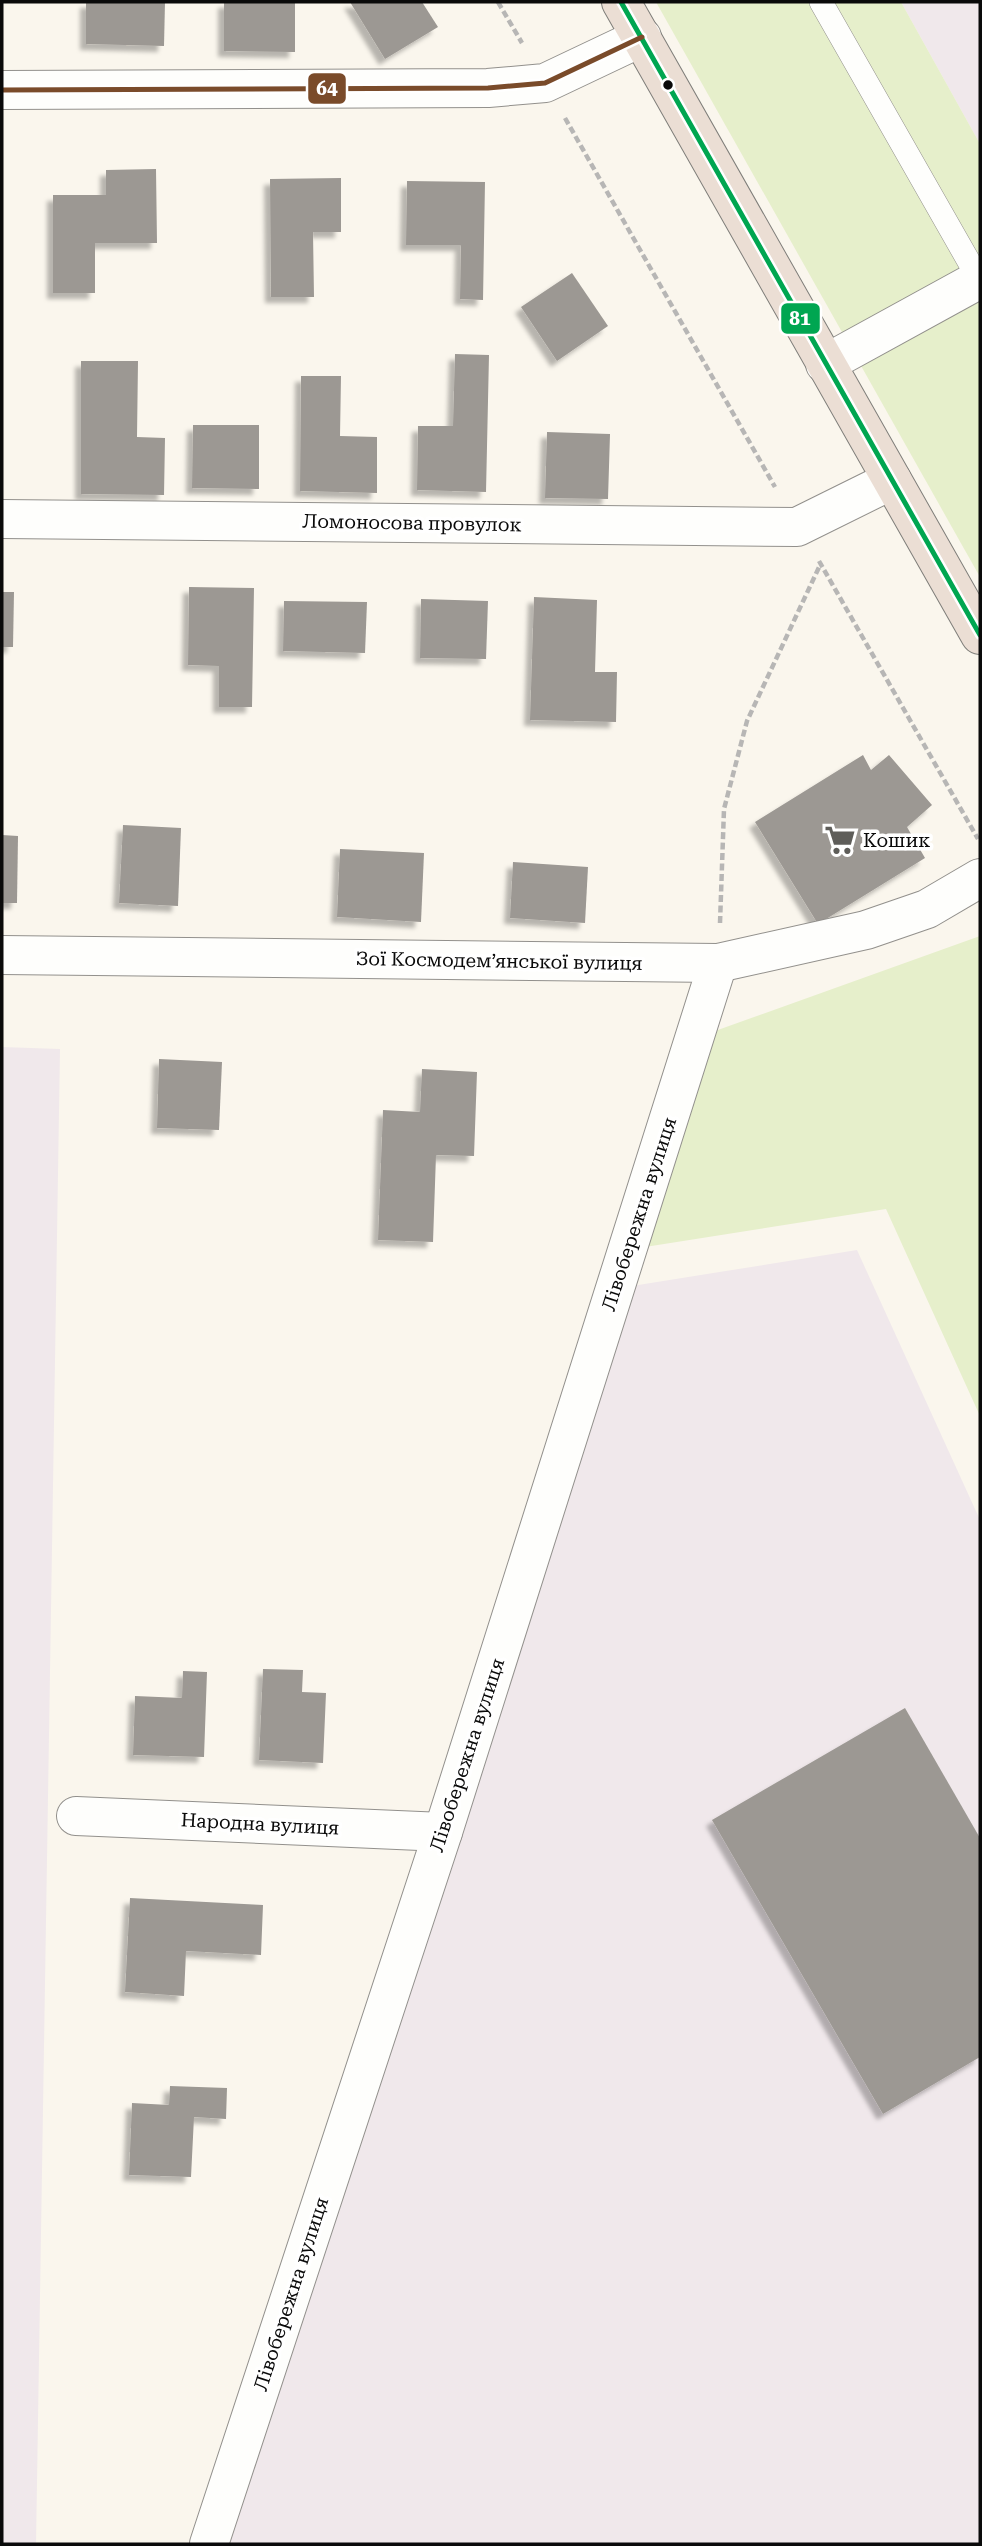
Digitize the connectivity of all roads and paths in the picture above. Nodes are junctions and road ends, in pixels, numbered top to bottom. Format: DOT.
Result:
graph roads {
  1 [pos="621,2"];
  2 [pos="821,2"];
  3 [pos="642,37"];
  4 [pos="545,83"];
  5 [pos="2,90"];
  6 [pos="980,280"];
  7 [pos="825,364"];
  8 [pos="892,480"];
  9 [pos="2,519"];
  10 [pos="809,522"];
  11 [pos="821,564"];
  12 [pos="980,635"];
  13 [pos="980,843"];
  14 [pos="980,878"];
  15 [pos="2,955"];
  16 [pos="718,963"];
  17 [pos="76,1816"];
  18 [pos="443,1832"];
  19 [pos="209,2544"];
  1 -- 3 [label="highway"];
  2 -- 6 [label="lane"];
  3 -- 4 [label="street"];
  3 -- 7 [label="highway"];
  4 -- 5 [label="street"];
  4 -- 10 [label="path"];
  6 -- 7 [label="street"];
  7 -- 8 [label="highway"];
  8 -- 10 [label="street"];
  8 -- 12 [label="highway"];
  9 -- 10 [label="street, Ломоносова провулок"];
  10 -- 11 [label="path"];
  10 -- 11 [label="path"];
  11 -- 13 [label="path"];
  11 -- 16 [label="path"];
  14 -- 16 [label="street, Зої Космодем’янської вулиця"];
  15 -- 16 [label="street, Зої Космодем’янської вулиця"];
  16 -- 18 [label="street, Лівобережна вулиця"];
  17 -- 18 [label="street, Народна вулиця"];
  18 -- 19 [label="street, Лівобережна вулиця"];
}
